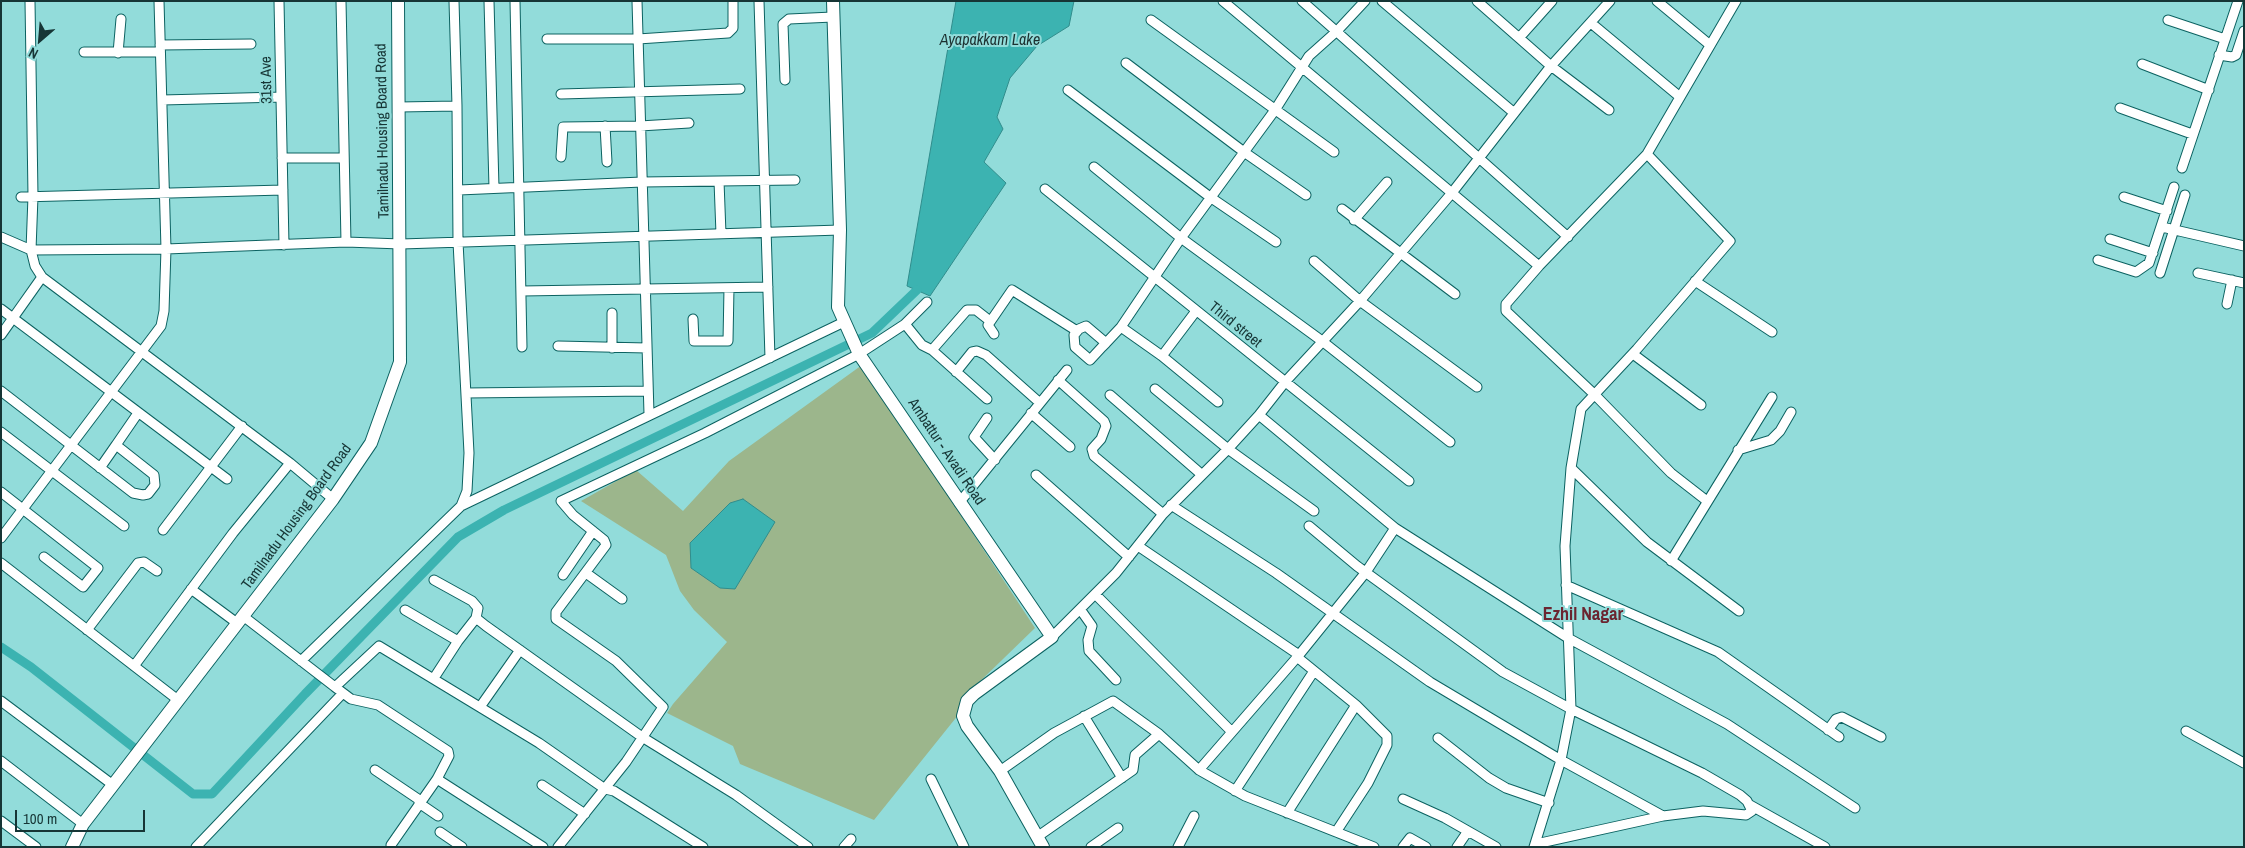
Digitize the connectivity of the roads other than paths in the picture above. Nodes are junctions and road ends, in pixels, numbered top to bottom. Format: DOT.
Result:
graph roads {
  1 [pos="30,1"];
  2 [pos="159,1"];
  3 [pos="279,1"];
  4 [pos="341,1"];
  5 [pos="398,1"];
  6 [pos="454,1"];
  7 [pos="489,1"];
  8 [pos="514,1"];
  9 [pos="638,1"];
  10 [pos="733,1"];
  11 [pos="759,1"];
  12 [pos="832,1"];
  13 [pos="1223,1"];
  14 [pos="1302,1"];
  15 [pos="1365,1"];
  16 [pos="1382,1"];
  17 [pos="1477,1"];
  18 [pos="1552,1"];
  19 [pos="1610,1"];
  20 [pos="1657,1"];
  21 [pos="1736,1"];
  22 [pos="2238,1"];
  23 [pos="833,17"];
  24 [pos="121,19"];
  25 [pos="1152,20"];
  26 [pos="2168,20"];
  27 [pos="1591,22"];
  28 [pos="1337,31"];
  29 [pos="2244,31"];
  30 [pos="1519,38"];
  31 [pos="547,39"];
  32 [pos="2225,39"];
  33 [pos="638,40"];
  34 [pos="251,44"];
  35 [pos="1710,45"];
  36 [pos="160,49"];
  37 [pos="84,52"];
  38 [pos="118,53"];
  39 [pos="2219,55"];
  40 [pos="1126,63"];
  41 [pos="2142,64"];
  42 [pos="1551,66"];
  43 [pos="1302,68"];
  44 [pos="785,80"];
  45 [pos="740,89"];
  46 [pos="1068,90"];
  47 [pos="2209,90"];
  48 [pos="640,91"];
  49 [pos="561,94"];
  50 [pos="281,97"];
  51 [pos="1680,97"];
  52 [pos="162,100"];
  53 [pos="457,106"];
  54 [pos="399,107"];
  55 [pos="2120,108"];
  56 [pos="1274,110"];
  57 [pos="1609,110"];
  58 [pos="1513,112"];
  59 [pos="689,123"];
  60 [pos="606,126"];
  61 [pos="640,126"];
  62 [pos="2192,134"];
  63 [pos="1244,152"];
  64 [pos="1334,152"];
  65 [pos="1647,154"];
  66 [pos="562,157"];
  67 [pos="282,158"];
  68 [pos="344,158"];
  69 [pos="1480,158"];
  70 [pos="607,162"];
  71 [pos="1094,167"];
  72 [pos="2182,168"];
  73 [pos="795,180"];
  74 [pos="718,181"];
  75 [pos="765,181"];
  76 [pos="642,182"];
  77 [pos="1387,182"];
  78 [pos="518,186"];
  79 [pos="2174,187"];
  80 [pos="494,188"];
  81 [pos="1045,189"];
  82 [pos="283,190"];
  83 [pos="459,190"];
  84 [pos="165,192"];
  85 [pos="1452,194"];
  86 [pos="1306,195"];
  87 [pos="2185,195"];
  88 [pos="33,196"];
  89 [pos="1210,196"];
  90 [pos="21,197"];
  91 [pos="2124,197"];
  92 [pos="1342,209"];
  93 [pos="2167,211"];
  94 [pos="1354,220"];
  95 [pos="2162,227"];
  96 [pos="840,230"];
  97 [pos="2174,231"];
  98 [pos="766,233"];
  99 [pos="721,234"];
  100 [pos="643,236"];
  101 [pos="1568,237"];
  102 [pos="1,238"];
  103 [pos="1181,238"];
  104 [pos="2110,239"];
  105 [pos="519,240"];
  106 [pos="346,242"];
  107 [pos="458,242"];
  108 [pos="1276,242"];
  109 [pos="401,244"];
  110 [pos="284,245"];
  111 [pos="2244,246"];
  112 [pos="166,248"];
  113 [pos="31,250"];
  114 [pos="2153,253"];
  115 [pos="1401,254"];
  116 [pos="2098,260"];
  117 [pos="1314,261"];
  118 [pos="1539,266"];
  119 [pos="2198,272"];
  120 [pos="2160,273"];
  121 [pos="42,277"];
  122 [pos="1155,278"];
  123 [pos="2232,280"];
  124 [pos="1695,282"];
  125 [pos="2244,283"];
  126 [pos="768,287"];
  127 [pos="729,288"];
  128 [pos="645,289"];
  129 [pos="522,291"];
  130 [pos="1455,294"];
  131 [pos="1360,301"];
  132 [pos="927,302"];
  133 [pos="2227,304"];
  134 [pos="1,309"];
  135 [pos="1196,311"];
  136 [pos="612,313"];
  137 [pos="14,318"];
  138 [pos="693,319"];
  139 [pos="990,321"];
  140 [pos="905,324"];
  141 [pos="1121,327"];
  142 [pos="847,328"];
  143 [pos="1076,331"];
  144 [pos="1772,332"];
  145 [pos="994,334"];
  146 [pos="1,335"];
  147 [pos="1322,341"];
  148 [pos="1106,344"];
  149 [pos="558,346"];
  150 [pos="522,347"];
  151 [pos="612,348"];
  152 [pos="647,348"];
  153 [pos="932,350"];
  154 [pos="142,352"];
  155 [pos="858,352"];
  156 [pos="1633,354"];
  157 [pos="1162,356"];
  158 [pos="770,358"];
  159 [pos="1067,370"];
  160 [pos="956,372"];
  161 [pos="1058,380"];
  162 [pos="1285,382"];
  163 [pos="1477,387"];
  164 [pos="1155,389"];
  165 [pos="1,391"];
  166 [pos="648,391"];
  167 [pos="112,392"];
  168 [pos="466,393"];
  169 [pos="1110,395"];
  170 [pos="1595,395"];
  171 [pos="1772,397"];
  172 [pos="987,399"];
  173 [pos="1218,402"];
  174 [pos="1040,403"];
  175 [pos="1700,405"];
  176 [pos="1791,412"];
  177 [pos="138,413"];
  178 [pos="1031,413"];
  179 [pos="649,414"];
  180 [pos="1259,416"];
  181 [pos="988,418"];
  182 [pos="242,426"];
  183 [pos="1,432"];
  184 [pos="1450,442"];
  185 [pos="116,445"];
  186 [pos="71,446"];
  187 [pos="1070,447"];
  188 [pos="1228,449"];
  189 [pos="1738,450"];
  190 [pos="995,460"];
  191 [pos="290,463"];
  192 [pos="100,468"];
  193 [pos="212,468"];
  194 [pos="1571,468"];
  195 [pos="53,470"];
  196 [pos="1201,474"];
  197 [pos="1036,475"];
  198 [pos="227,479"];
  199 [pos="1408,481"];
  200 [pos="1,492"];
  201 [pos="333,499"];
  202 [pos="1707,500"];
  203 [pos="960,503"];
  204 [pos="461,506"];
  205 [pos="1171,506"];
  206 [pos="24,509"];
  207 [pos="1314,511"];
  208 [pos="1163,514"];
  209 [pos="124,526"];
  210 [pos="1309,526"];
  211 [pos="1395,528"];
  212 [pos="163,530"];
  213 [pos="593,531"];
  214 [pos="1,538"];
  215 [pos="1138,546"];
  216 [pos="44,557"];
  217 [pos="1129,557"];
  218 [pos="1671,561"];
  219 [pos="1,563"];
  220 [pos="157,571"];
  221 [pos="1366,572"];
  222 [pos="586,573"];
  223 [pos="562,575"];
  224 [pos="434,580"];
  225 [pos="1566,585"];
  226 [pos="191,589"];
  227 [pos="1095,594"];
  228 [pos="622,599"];
  229 [pos="1080,609"];
  230 [pos="405,610"];
  231 [pos="1739,611"];
  232 [pos="1332,613"];
  233 [pos="476,618"];
  234 [pos="240,620"];
  235 [pos="87,630"];
  236 [pos="1052,637"];
  237 [pos="1568,638"];
  238 [pos="458,641"];
  239 [pos="520,650"];
  240 [pos="1298,656"];
  241 [pos="301,661"];
  242 [pos="134,666"];
  243 [pos="1314,671"];
  244 [pos="434,678"];
  245 [pos="1116,680"];
  246 [pos="332,684"];
  247 [pos="343,693"];
  248 [pos="178,700"];
  249 [pos="1,701"];
  250 [pos="1356,705"];
  251 [pos="480,706"];
  252 [pos="1571,709"];
  253 [pos="1084,716"];
  254 [pos="1828,730"];
  255 [pos="1232,732"];
  256 [pos="2186,732"];
  257 [pos="1159,734"];
  258 [pos="1838,737"];
  259 [pos="1881,737"];
  260 [pos="642,738"];
  261 [pos="1438,738"];
  262 [pos="1561,760"];
  263 [pos="1,761"];
  264 [pos="2244,763"];
  265 [pos="376,770"];
  266 [pos="1199,770"];
  267 [pos="1000,771"];
  268 [pos="437,778"];
  269 [pos="1122,778"];
  270 [pos="931,779"];
  271 [pos="113,785"];
  272 [pos="542,786"];
  273 [pos="605,789"];
  274 [pos="1235,791"];
  275 [pos="1403,798"];
  276 [pos="420,802"];
  277 [pos="1548,803"];
  278 [pos="1750,805"];
  279 [pos="1856,808"];
  280 [pos="1287,813"];
  281 [pos="585,814"];
  282 [pos="438,816"];
  283 [pos="1194,816"];
  284 [pos="1663,816"];
  285 [pos="1,821"];
  286 [pos="83,824"];
  287 [pos="1118,828"];
  288 [pos="1468,831"];
  289 [pos="440,832"];
  290 [pos="1336,832"];
  291 [pos="851,838"];
  292 [pos="1040,842"];
  293 [pos="391,845"];
  294 [pos="1535,845"];
  295 [pos="72,846"];
  296 [pos="36,847"];
  297 [pos="196,847"];
  298 [pos="462,847"];
  299 [pos="543,847"];
  300 [pos="558,847"];
  301 [pos="703,847"];
  302 [pos="808,847"];
  303 [pos="844,847"];
  304 [pos="964,847"];
  305 [pos="1091,847"];
  306 [pos="1178,847"];
  307 [pos="1374,847"];
  308 [pos="1403,847"];
  309 [pos="1426,847"];
  310 [pos="1457,847"];
  311 [pos="1496,847"];
  312 [pos="1825,847"];
  1 -- 88 [label="street"];
  2 -- 36 [label="street"];
  3 -- 50 [label="street, 31st Ave"];
  4 -- 68 [label="street"];
  5 -- 54 [label="street, Tamilnadu Housing Board Road"];
  6 -- 53 [label="street"];
  7 -- 80 [label="street"];
  8 -- 78 [label="street"];
  9 -- 33 [label="street"];
  10 -- 33 [label="street"];
  11 -- 75 [label="street"];
  12 -- 23 [label="street, Ambattur - Avadi Road"];
  13 -- 43 [label="street"];
  14 -- 28 [label="street"];
  15 -- 28 [label="street"];
  16 -- 58 [label="street"];
  17 -- 30 [label="street"];
  18 -- 30 [label="street"];
  19 -- 27 [label="street"];
  20 -- 35 [label="street"];
  21 -- 35 [label="street"];
  22 -- 32 [label="street"];
  23 -- 44 [label="street"];
  23 -- 96 [label="street, Ambattur - Avadi Road"];
  24 -- 38 [label="street"];
  25 -- 56 [label="street"];
  26 -- 32 [label="street"];
  27 -- 42 [label="street"];
  27 -- 51 [label="street"];
  28 -- 43 [label="street"];
  28 -- 69 [label="street"];
  29 -- 39 [label="street"];
  30 -- 42 [label="street"];
  31 -- 33 [label="street"];
  32 -- 39 [label="street"];
  33 -- 48 [label="street"];
  34 -- 36 [label="street"];
  35 -- 51 [label="street"];
  36 -- 38 [label="street"];
  36 -- 52 [label="street"];
  37 -- 38 [label="street"];
  39 -- 47 [label="street"];
  40 -- 63 [label="street"];
  41 -- 47 [label="street"];
  42 -- 57 [label="street"];
  42 -- 58 [label="street"];
  43 -- 56 [label="street"];
  43 -- 85 [label="street"];
  45 -- 48 [label="street"];
  46 -- 89 [label="street"];
  47 -- 62 [label="street"];
  48 -- 49 [label="street"];
  48 -- 61 [label="street"];
  50 -- 52 [label="street"];
  50 -- 67 [label="street, 31st Ave"];
  51 -- 65 [label="street"];
  52 -- 84 [label="street"];
  53 -- 54 [label="street"];
  53 -- 83 [label="street"];
  54 -- 109 [label="street, Tamilnadu Housing Board Road"];
  55 -- 62 [label="street"];
  56 -- 63 [label="street"];
  56 -- 64 [label="street"];
  58 -- 69 [label="street"];
  59 -- 61 [label="street"];
  60 -- 61 [label="street"];
  60 -- 66 [label="street"];
  60 -- 70 [label="street"];
  61 -- 76 [label="street"];
  62 -- 72 [label="street"];
  63 -- 86 [label="street"];
  63 -- 89 [label="street"];
  65 -- 101 [label="street"];
  65 -- 124 [label="street"];
  67 -- 68 [label="street"];
  67 -- 82 [label="street, 31st Ave"];
  68 -- 106 [label="street"];
  69 -- 85 [label="street"];
  69 -- 101 [label="street"];
  71 -- 103 [label="street"];
  73 -- 75 [label="street"];
  74 -- 75 [label="street"];
  74 -- 76 [label="street"];
  74 -- 99 [label="street"];
  75 -- 98 [label="street"];
  76 -- 78 [label="street"];
  76 -- 100 [label="street"];
  77 -- 94 [label="street"];
  78 -- 80 [label="street"];
  78 -- 105 [label="street"];
  79 -- 93 [label="street"];
  80 -- 83 [label="street"];
  81 -- 122 [label="street, Third street"];
  82 -- 84 [label="street"];
  82 -- 110 [label="street, 31st Ave"];
  83 -- 107 [label="street"];
  84 -- 88 [label="street"];
  84 -- 112 [label="street"];
  85 -- 115 [label="street"];
  85 -- 118 [label="street"];
  87 -- 97 [label="street"];
  88 -- 90 [label="street"];
  88 -- 113 [label="street"];
  89 -- 103 [label="street"];
  89 -- 108 [label="street"];
  91 -- 93 [label="street"];
  92 -- 94 [label="street"];
  93 -- 95 [label="street"];
  94 -- 115 [label="street"];
  95 -- 97 [label="street"];
  95 -- 114 [label="street"];
  96 -- 98 [label="street"];
  96 -- 142 [label="street, Ambattur - Avadi Road"];
  97 -- 111 [label="street"];
  97 -- 120 [label="street"];
  98 -- 99 [label="street"];
  98 -- 126 [label="street"];
  99 -- 100 [label="street"];
  100 -- 105 [label="street"];
  100 -- 128 [label="street"];
  101 -- 118 [label="street"];
  102 -- 113 [label="street"];
  103 -- 122 [label="street"];
  103 -- 147 [label="street"];
  104 -- 114 [label="street"];
  105 -- 107 [label="street"];
  105 -- 129 [label="street"];
  106 -- 109 [label="street"];
  106 -- 110 [label="street"];
  107 -- 109 [label="street"];
  107 -- 168 [label="street"];
  109 -- 201 [label="street, Tamilnadu Housing Board Road"];
  110 -- 112 [label="street"];
  112 -- 113 [label="street"];
  112 -- 154 [label="street"];
  113 -- 121 [label="street"];
  114 -- 116 [label="street"];
  115 -- 130 [label="street"];
  115 -- 131 [label="street"];
  117 -- 131 [label="street"];
  118 -- 170 [label="street"];
  119 -- 123 [label="street"];
  121 -- 137 [label="street"];
  121 -- 154 [label="street"];
  122 -- 135 [label="street, Third street"];
  122 -- 141 [label="street"];
  123 -- 125 [label="street"];
  123 -- 133 [label="street"];
  124 -- 144 [label="street"];
  124 -- 156 [label="street"];
  126 -- 127 [label="street"];
  126 -- 158 [label="street"];
  127 -- 128 [label="street"];
  127 -- 138 [label="street"];
  128 -- 129 [label="street"];
  128 -- 152 [label="street"];
  129 -- 150 [label="street"];
  131 -- 147 [label="street"];
  131 -- 163 [label="street"];
  132 -- 140 [label="street"];
  134 -- 137 [label="street"];
  135 -- 157 [label="street"];
  135 -- 162 [label="street, Third street"];
  136 -- 151 [label="street"];
  137 -- 146 [label="street"];
  137 -- 167 [label="street"];
  139 -- 143 [label="street"];
  139 -- 145 [label="street"];
  139 -- 153 [label="street"];
  140 -- 153 [label="street"];
  140 -- 155 [label="street"];
  141 -- 148 [label="street"];
  141 -- 157 [label="street"];
  142 -- 155 [label="street, Ambattur - Avadi Road"];
  142 -- 158 [label="street"];
  143 -- 148 [label="street"];
  143 -- 148 [label="street"];
  147 -- 162 [label="street"];
  147 -- 184 [label="street"];
  149 -- 151 [label="street"];
  151 -- 152 [label="street"];
  152 -- 166 [label="street"];
  153 -- 160 [label="street"];
  154 -- 167 [label="street"];
  154 -- 182 [label="street"];
  155 -- 203 [label="street, Ambattur - Avadi Road"];
  155 -- 213 [label="street"];
  156 -- 170 [label="street"];
  156 -- 175 [label="street"];
  157 -- 173 [label="street"];
  158 -- 179 [label="street"];
  159 -- 161 [label="street"];
  160 -- 172 [label="street"];
  160 -- 174 [label="street"];
  161 -- 174 [label="street"];
  161 -- 208 [label="street"];
  162 -- 180 [label="street"];
  162 -- 199 [label="street, Third street"];
  164 -- 188 [label="street"];
  165 -- 186 [label="street"];
  166 -- 168 [label="street"];
  166 -- 179 [label="street"];
  167 -- 177 [label="street"];
  167 -- 186 [label="street"];
  168 -- 204 [label="street"];
  169 -- 196 [label="street"];
  170 -- 194 [label="street"];
  170 -- 202 [label="street"];
  171 -- 189 [label="street"];
  174 -- 178 [label="street"];
  176 -- 189 [label="street"];
  177 -- 185 [label="street"];
  177 -- 193 [label="street"];
  178 -- 187 [label="street"];
  178 -- 190 [label="street"];
  179 -- 204 [label="street"];
  180 -- 188 [label="street"];
  180 -- 211 [label="street"];
  181 -- 190 [label="street"];
  182 -- 191 [label="street"];
  182 -- 193 [label="street"];
  183 -- 195 [label="street"];
  185 -- 192 [label="street"];
  185 -- 192 [label="street"];
  186 -- 192 [label="street"];
  186 -- 195 [label="street"];
  188 -- 196 [label="street"];
  188 -- 207 [label="street"];
  189 -- 202 [label="street"];
  190 -- 203 [label="street"];
  191 -- 201 [label="street"];
  191 -- 226 [label="street"];
  193 -- 198 [label="street"];
  193 -- 212 [label="street"];
  194 -- 218 [label="street"];
  194 -- 225 [label="street"];
  195 -- 206 [label="street"];
  195 -- 209 [label="street"];
  196 -- 205 [label="street"];
  197 -- 217 [label="street"];
  200 -- 206 [label="street"];
  201 -- 234 [label="street, Tamilnadu Housing Board Road"];
  202 -- 218 [label="street"];
  203 -- 236 [label="street, Ambattur - Avadi Road"];
  204 -- 241 [label="street"];
  205 -- 208 [label="street"];
  205 -- 232 [label="street"];
  206 -- 214 [label="street"];
  206 -- 216 [label="street"];
  208 -- 215 [label="street"];
  210 -- 221 [label="street"];
  211 -- 221 [label="street"];
  211 -- 237 [label="street"];
  213 -- 222 [label="street"];
  213 -- 223 [label="street"];
  215 -- 217 [label="street"];
  215 -- 240 [label="street"];
  217 -- 227 [label="street"];
  218 -- 231 [label="street"];
  219 -- 235 [label="street"];
  220 -- 235 [label="street"];
  221 -- 232 [label="street"];
  221 -- 252 [label="street"];
  222 -- 228 [label="street"];
  222 -- 260 [label="street"];
  224 -- 233 [label="street"];
  225 -- 237 [label="street"];
  225 -- 254 [label="street"];
  226 -- 234 [label="street"];
  226 -- 242 [label="street"];
  227 -- 229 [label="street"];
  227 -- 255 [label="street"];
  229 -- 236 [label="street"];
  229 -- 245 [label="street"];
  230 -- 238 [label="street"];
  232 -- 240 [label="street"];
  232 -- 262 [label="street"];
  233 -- 238 [label="street"];
  233 -- 239 [label="street"];
  234 -- 241 [label="street"];
  234 -- 248 [label="street, Tamilnadu Housing Board Road"];
  235 -- 242 [label="street"];
  236 -- 267 [label="street"];
  237 -- 252 [label="street"];
  237 -- 279 [label="street"];
  238 -- 244 [label="street"];
  239 -- 251 [label="street"];
  239 -- 260 [label="street"];
  240 -- 243 [label="street"];
  240 -- 255 [label="street"];
  241 -- 246 [label="street"];
  242 -- 248 [label="street"];
  243 -- 250 [label="street"];
  243 -- 274 [label="street"];
  244 -- 246 [label="street"];
  244 -- 251 [label="street"];
  246 -- 247 [label="street"];
  247 -- 268 [label="street"];
  247 -- 297 [label="street"];
  248 -- 271 [label="street, Tamilnadu Housing Board Road"];
  249 -- 271 [label="street"];
  250 -- 280 [label="street"];
  250 -- 290 [label="street"];
  251 -- 273 [label="street"];
  252 -- 262 [label="street"];
  252 -- 278 [label="street"];
  253 -- 257 [label="street"];
  253 -- 267 [label="street"];
  253 -- 269 [label="street"];
  254 -- 258 [label="street"];
  254 -- 259 [label="street"];
  255 -- 266 [label="street"];
  256 -- 264 [label="street"];
  257 -- 266 [label="street"];
  257 -- 269 [label="street"];
  260 -- 273 [label="street"];
  260 -- 302 [label="street"];
  261 -- 277 [label="street"];
  262 -- 277 [label="street"];
  262 -- 284 [label="street"];
  263 -- 286 [label="street"];
  265 -- 276 [label="street"];
  266 -- 274 [label="street"];
  267 -- 292 [label="street"];
  268 -- 276 [label="street"];
  268 -- 299 [label="street"];
  269 -- 292 [label="street"];
  270 -- 304 [label="street"];
  271 -- 286 [label="street, Tamilnadu Housing Board Road"];
  272 -- 281 [label="street"];
  273 -- 281 [label="street"];
  273 -- 301 [label="street"];
  274 -- 280 [label="street"];
  275 -- 288 [label="street"];
  276 -- 282 [label="street"];
  276 -- 293 [label="street"];
  277 -- 294 [label="street"];
  278 -- 284 [label="street"];
  278 -- 312 [label="street"];
  280 -- 290 [label="street"];
  281 -- 300 [label="street"];
  283 -- 306 [label="street"];
  284 -- 294 [label="street"];
  285 -- 296 [label="street"];
  286 -- 295 [label="street, Tamilnadu Housing Board Road"];
  287 -- 305 [label="street"];
  288 -- 310 [label="street"];
  288 -- 311 [label="street"];
  289 -- 298 [label="street"];
  290 -- 307 [label="street"];
  291 -- 303 [label="street"];
  308 -- 309 [label="street"];
}
